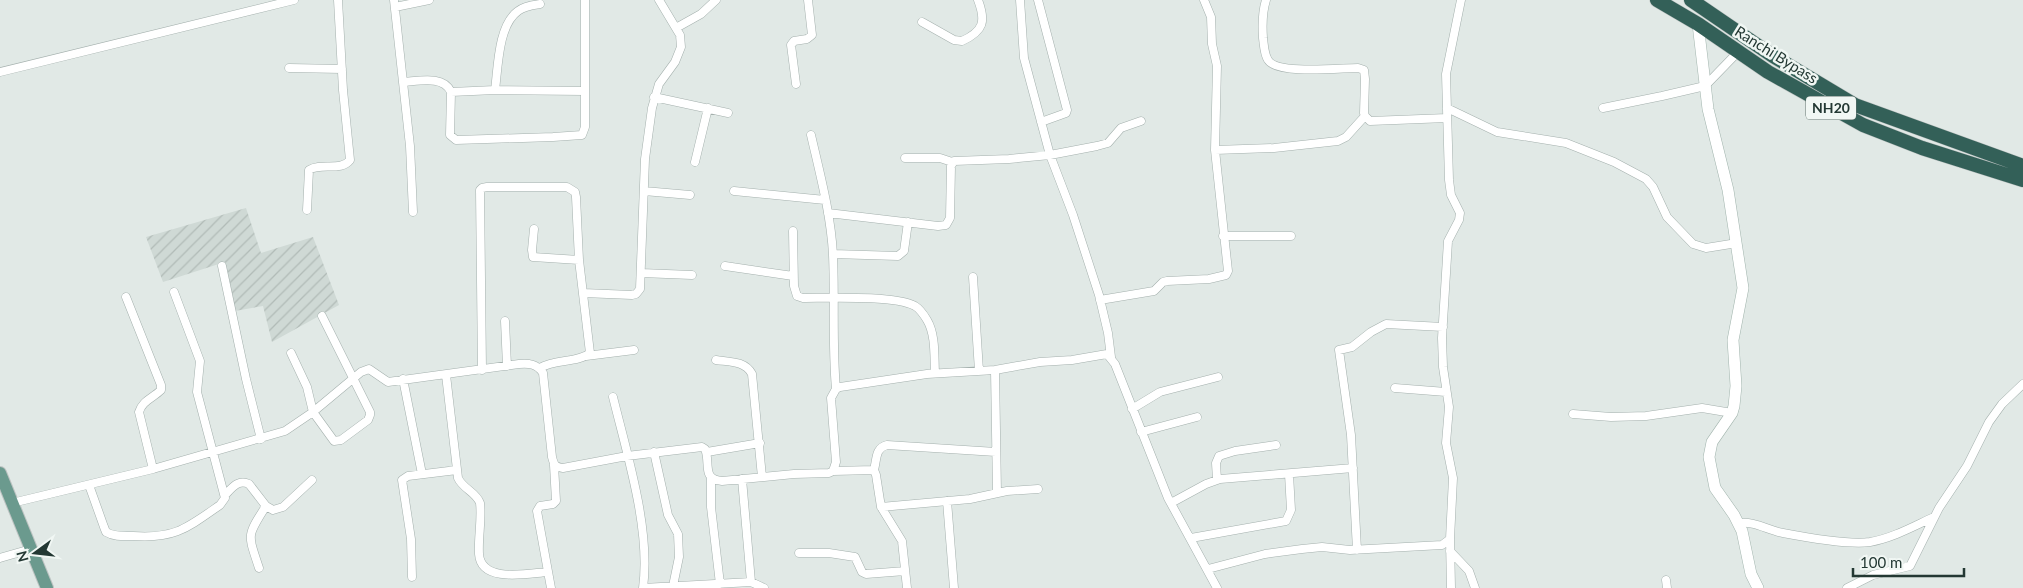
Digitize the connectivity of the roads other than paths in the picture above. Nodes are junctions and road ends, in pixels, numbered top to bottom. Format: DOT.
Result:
graph roads {
  1 [pos="294,0"];
  2 [pos="338,0"];
  3 [pos="429,0"];
  4 [pos="585,0"];
  5 [pos="659,0"];
  6 [pos="716,0"];
  7 [pos="808,0"];
  8 [pos="978,0"];
  9 [pos="1020,0"];
  10 [pos="1038,0"];
  11 [pos="1204,0"];
  12 [pos="1266,0"];
  13 [pos="1461,0"];
  14 [pos="1657,0"];
  15 [pos="1694,1"];
  16 [pos="394,3"];
  17 [pos="540,4"];
  18 [pos="922,22"];
  19 [pos="1698,24"];
  20 [pos="676,28"];
  21 [pos="1738,52"];
  22 [pos="289,68"];
  23 [pos="342,69"];
  24 [pos="0,72"];
  25 [pos="404,82"];
  26 [pos="796,84"];
  27 [pos="1705,86"];
  28 [pos="495,90"];
  29 [pos="585,91"];
  30 [pos="450,92"];
  31 [pos="654,97"];
  32 [pos="708,108"];
  33 [pos="1447,108"];
  34 [pos="1603,108"];
  35 [pos="728,113"];
  36 [pos="1364,116"];
  37 [pos="1447,118"];
  38 [pos="1141,121"];
  39 [pos="1041,122"];
  40 [pos="811,135"];
  41 [pos="1215,150"];
  42 [pos="1050,154"];
  43 [pos="905,158"];
  44 [pos="695,162"];
  45 [pos="952,162"];
  46 [pos="2023,166"];
  47 [pos="2023,180"];
  48 [pos="644,191"];
  49 [pos="734,191"];
  50 [pos="690,195"];
  51 [pos="825,200"];
  52 [pos="307,210"];
  53 [pos="413,212"];
  54 [pos="828,213"];
  55 [pos="908,222"];
  56 [pos="534,229"];
  57 [pos="793,231"];
  58 [pos="1223,236"];
  59 [pos="1291,236"];
  60 [pos="1737,243"];
  61 [pos="833,254"];
  62 [pos="579,260"];
  63 [pos="222,266"];
  64 [pos="725,266"];
  65 [pos="641,272"];
  66 [pos="692,275"];
  67 [pos="793,276"];
  68 [pos="973,277"];
  69 [pos="174,292"];
  70 [pos="583,293"];
  71 [pos="126,297"];
  72 [pos="834,298"];
  73 [pos="1100,300"];
  74 [pos="322,316"];
  75 [pos="505,321"];
  76 [pos="1443,327"];
  77 [pos="634,350"];
  78 [pos="291,353"];
  79 [pos="586,356"];
  80 [pos="1111,357"];
  81 [pos="716,360"];
  82 [pos="507,366"];
  83 [pos="540,368"];
  84 [pos="482,370"];
  85 [pos="995,370"];
  86 [pos="979,371"];
  87 [pos="935,373"];
  88 [pos="446,375"];
  89 [pos="1218,377"];
  90 [pos="353,378"];
  91 [pos="403,379"];
  92 [pos="2023,384"];
  93 [pos="1395,388"];
  94 [pos="836,389"];
  95 [pos="1446,392"];
  96 [pos="613,397"];
  97 [pos="1132,409"];
  98 [pos="313,412"];
  99 [pos="1732,413"];
  100 [pos="1573,414"];
  101 [pos="1197,416"];
  102 [pos="1142,432"];
  103 [pos="261,439"];
  104 [pos="760,444"];
  105 [pos="1276,445"];
  106 [pos="214,452"];
  107 [pos="654,452"];
  108 [pos="707,452"];
  109 [pos="996,452"];
  110 [pos="627,456"];
  111 [pos="554,465"];
  112 [pos="1352,468"];
  113 [pos="153,469"];
  114 [pos="457,470"];
  115 [pos="874,470"];
  116 [pos="833,471"];
  117 [pos="0,473"];
  118 [pos="422,474"];
  119 [pos="1289,474"];
  120 [pos="762,477"];
  121 [pos="711,478"];
  122 [pos="742,479"];
  123 [pos="312,480"];
  124 [pos="1217,480"];
  125 [pos="89,485"];
  126 [pos="1038,489"];
  127 [pos="997,493"];
  128 [pos="226,495"];
  129 [pos="948,501"];
  130 [pos="12,503"];
  131 [pos="1171,503"];
  132 [pos="266,506"];
  133 [pos="881,507"];
  134 [pos="1934,517"];
  135 [pos="1739,522"];
  136 [pos="1191,538"];
  137 [pos="1450,540"];
  138 [pos="31,548"];
  139 [pos="1357,550"];
  140 [pos="1450,551"];
  141 [pos="799,553"];
  142 [pos="0,558"];
  143 [pos="259,568"];
  144 [pos="1208,569"];
  145 [pos="905,571"];
  146 [pos="548,572"];
  147 [pos="412,577"];
  148 [pos="752,582"];
  149 [pos="720,584"];
  150 [pos="674,586"];
  151 [pos="47,588"];
  152 [pos="551,588"];
  153 [pos="643,588"];
  154 [pos="764,588"];
  155 [pos="907,588"];
  156 [pos="954,588"];
  157 [pos="1217,588"];
  158 [pos="1451,588"];
  159 [pos="1475,588"];
  160 [pos="1758,588"];
  161 [pos="1847,588"];
  1 -- 24 [label="street"];
  2 -- 23 [label="street"];
  3 -- 16 [label="street"];
  4 -- 29 [label="street"];
  5 -- 20 [label="street"];
  6 -- 20 [label="street"];
  7 -- 26 [label="street"];
  8 -- 18 [label="street"];
  9 -- 39 [label="street"];
  10 -- 39 [label="street"];
  11 -- 41 [label="street"];
  12 -- 36 [label="street"];
  13 -- 33 [label="street"];
  14 -- 19 [label="highway, Ranchi Bypass / NH20"];
  15 -- 46 [label="highway, Ranchi Bypass / NH20"];
  16 -- 25 [label="street"];
  17 -- 28 [label="street"];
  19 -- 21 [label="highway, Ranchi Bypass / NH20"];
  19 -- 27 [label="street"];
  20 -- 31 [label="street"];
  21 -- 27 [label="street"];
  21 -- 47 [label="highway, Ranchi Bypass / NH20"];
  22 -- 23 [label="street"];
  23 -- 52 [label="street"];
  25 -- 30 [label="street"];
  25 -- 53 [label="street"];
  27 -- 34 [label="street"];
  27 -- 60 [label="street"];
  28 -- 29 [label="street"];
  28 -- 30 [label="street"];
  29 -- 30 [label="street"];
  31 -- 32 [label="street"];
  31 -- 48 [label="street"];
  32 -- 35 [label="street"];
  32 -- 44 [label="street"];
  33 -- 37 [label="street"];
  33 -- 60 [label="street"];
  36 -- 37 [label="street"];
  36 -- 41 [label="street"];
  37 -- 76 [label="street"];
  38 -- 42 [label="street"];
  39 -- 42 [label="street"];
  40 -- 51 [label="street"];
  41 -- 58 [label="street"];
  42 -- 45 [label="street"];
  42 -- 73 [label="street"];
  43 -- 45 [label="street"];
  45 -- 55 [label="street"];
  48 -- 50 [label="street"];
  48 -- 65 [label="street"];
  49 -- 51 [label="street"];
  51 -- 54 [label="street"];
  54 -- 55 [label="street"];
  54 -- 61 [label="street"];
  55 -- 61 [label="street"];
  56 -- 62 [label="street"];
  57 -- 67 [label="street"];
  58 -- 59 [label="street"];
  58 -- 73 [label="street"];
  60 -- 99 [label="street"];
  61 -- 72 [label="street"];
  62 -- 70 [label="street"];
  62 -- 84 [label="street"];
  63 -- 103 [label="street"];
  64 -- 67 [label="street"];
  65 -- 66 [label="street"];
  65 -- 70 [label="street"];
  67 -- 72 [label="street"];
  68 -- 86 [label="street"];
  69 -- 106 [label="street"];
  70 -- 79 [label="street"];
  71 -- 113 [label="street"];
  72 -- 87 [label="street"];
  72 -- 94 [label="street"];
  73 -- 80 [label="street"];
  74 -- 90 [label="street"];
  75 -- 82 [label="street"];
  76 -- 95 [label="street"];
  76 -- 112 [label="street"];
  77 -- 79 [label="street"];
  78 -- 98 [label="street"];
  79 -- 83 [label="street"];
  80 -- 85 [label="street"];
  80 -- 97 [label="street"];
  81 -- 104 [label="street"];
  82 -- 83 [label="street"];
  82 -- 84 [label="street"];
  83 -- 111 [label="street"];
  84 -- 88 [label="street"];
  85 -- 86 [label="street"];
  85 -- 109 [label="street"];
  86 -- 87 [label="street"];
  87 -- 94 [label="street"];
  88 -- 91 [label="street"];
  88 -- 114 [label="street"];
  89 -- 97 [label="street"];
  90 -- 91 [label="street"];
  90 -- 98 [label="street"];
  90 -- 98 [label="street"];
  91 -- 118 [label="street"];
  92 -- 134 [label="street"];
  93 -- 95 [label="street"];
  94 -- 116 [label="street"];
  95 -- 137 [label="street"];
  96 -- 110 [label="street"];
  97 -- 102 [label="street"];
  98 -- 103 [label="street"];
  99 -- 100 [label="street"];
  99 -- 135 [label="street"];
  101 -- 102 [label="street"];
  102 -- 131 [label="street"];
  103 -- 106 [label="street"];
  104 -- 108 [label="street"];
  104 -- 120 [label="street"];
  105 -- 124 [label="street"];
  106 -- 113 [label="street"];
  106 -- 128 [label="street"];
  107 -- 108 [label="street"];
  107 -- 110 [label="street"];
  107 -- 150 [label="street"];
  108 -- 121 [label="street"];
  109 -- 115 [label="street"];
  109 -- 127 [label="street"];
  110 -- 111 [label="street"];
  110 -- 153 [label="street"];
  111 -- 146 [label="street"];
  112 -- 119 [label="street"];
  112 -- 139 [label="street"];
  113 -- 125 [label="street"];
  114 -- 118 [label="street"];
  114 -- 146 [label="street"];
  115 -- 116 [label="street"];
  115 -- 133 [label="street"];
  116 -- 120 [label="street"];
  117 -- 130 [label="main road"];
  118 -- 147 [label="street"];
  119 -- 124 [label="street"];
  119 -- 136 [label="street"];
  120 -- 122 [label="street"];
  121 -- 122 [label="street"];
  121 -- 149 [label="street"];
  122 -- 148 [label="street"];
  123 -- 132 [label="street"];
  124 -- 131 [label="street"];
  125 -- 128 [label="street"];
  125 -- 130 [label="street"];
  126 -- 127 [label="street"];
  127 -- 129 [label="street"];
  128 -- 132 [label="street"];
  129 -- 133 [label="street"];
  129 -- 156 [label="street"];
  130 -- 138 [label="main road"];
  131 -- 136 [label="street"];
  132 -- 143 [label="street"];
  133 -- 145 [label="street"];
  134 -- 135 [label="street"];
  134 -- 161 [label="street"];
  135 -- 160 [label="street"];
  136 -- 144 [label="street"];
  137 -- 139 [label="street"];
  137 -- 140 [label="street"];
  138 -- 142 [label="street"];
  138 -- 151 [label="main road"];
  139 -- 144 [label="street"];
  140 -- 158 [label="street"];
  140 -- 159 [label="street"];
  141 -- 145 [label="street"];
  144 -- 157 [label="street"];
  145 -- 155 [label="street"];
  146 -- 152 [label="street"];
  148 -- 149 [label="street"];
  148 -- 154 [label="street"];
  149 -- 150 [label="street"];
  150 -- 153 [label="street"];
}
